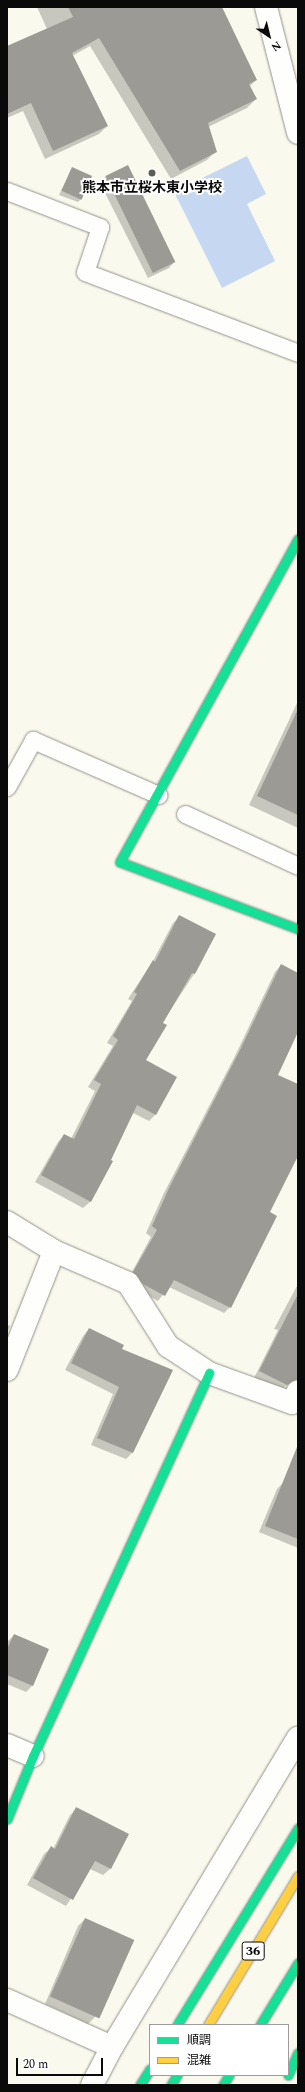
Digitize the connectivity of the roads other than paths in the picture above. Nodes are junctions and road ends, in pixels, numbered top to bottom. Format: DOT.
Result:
graph roads {
  1 [pos="266,7"];
  2 [pos="298,133"];
  3 [pos="7,191"];
  4 [pos="298,353"];
  5 [pos="298,539"];
  6 [pos="7,788"];
  7 [pos="158,795"];
  8 [pos="185,814"];
  9 [pos="298,866"];
  10 [pos="298,929"];
  11 [pos="7,1222"];
  12 [pos="54,1251"];
  13 [pos="7,1370"];
  14 [pos="209,1373"];
  15 [pos="298,1391"];
  16 [pos="298,1738"];
  17 [pos="7,1745"];
  18 [pos="33,1756"];
  19 [pos="7,1819"];
  20 [pos="298,1828"];
  21 [pos="298,1876"];
  22 [pos="298,1963"];
  23 [pos="7,2000"];
  24 [pos="178,2024"];
  25 [pos="209,2024"];
  26 [pos="261,2024"];
  27 [pos="112,2047"];
  28 [pos="298,2053"];
  29 [pos="149,2071"];
  30 [pos="289,2073"];
  31 [pos="176,2076"];
  32 [pos="228,2076"];
  33 [pos="288,2076"];
  34 [pos="92,2085"];
  35 [pos="140,2085"];
  36 [pos="171,2085"];
  37 [pos="223,2085"];
  38 [pos="283,2085"];
  1 -- 2 [label="street"];
  3 -- 4 [label="lane"];
  5 -- 7 [label="main road"];
  6 -- 7 [label="lane"];
  7 -- 10 [label="main road"];
  8 -- 9 [label="lane"];
  11 -- 12 [label="street"];
  12 -- 13 [label="street"];
  12 -- 14 [label="street"];
  14 -- 15 [label="street"];
  14 -- 18 [label="main road"];
  16 -- 27 [label="street"];
  17 -- 18 [label="street"];
  18 -- 19 [label="main road"];
  20 -- 24 [label="main road"];
  21 -- 25 [label="main road, 36"];
  22 -- 26 [label="main road"];
  23 -- 27 [label="street"];
  27 -- 34 [label="street"];
  28 -- 30 [label="main road"];
  29 -- 35 [label="main road"];
  31 -- 36 [label="main road"];
  32 -- 37 [label="main road"];
  33 -- 38 [label="main road"];
}
